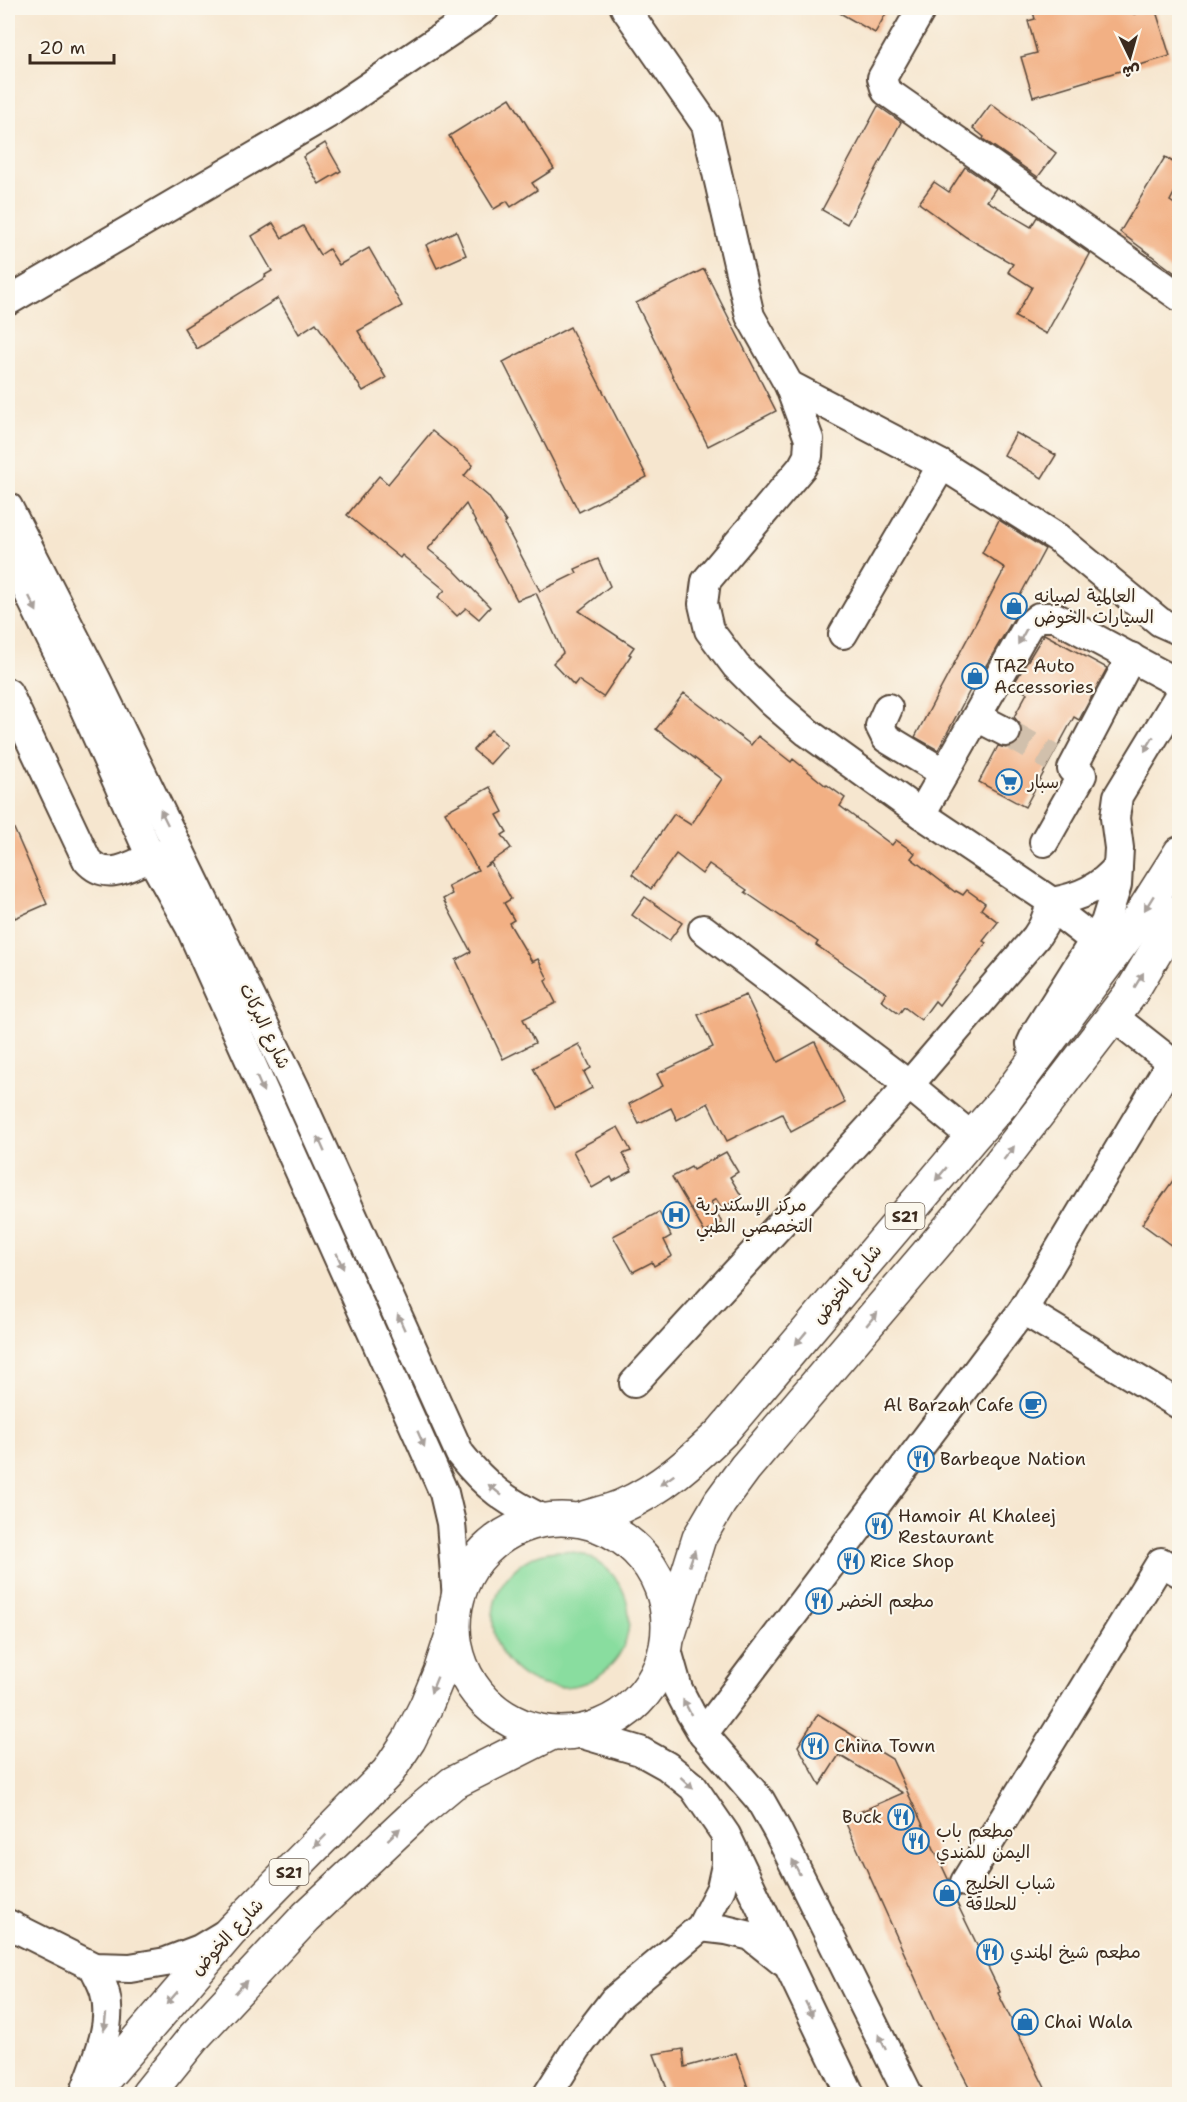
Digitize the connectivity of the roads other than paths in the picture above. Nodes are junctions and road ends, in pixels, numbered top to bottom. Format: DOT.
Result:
graph roads {
  1 [pos="485,8"];
  2 [pos="625,8"];
  3 [pos="922,8"];
  4 [pos="1179,297"];
  5 [pos="8,301"];
  6 [pos="789,385"];
  7 [pos="942,465"];
  8 [pos="8,507"];
  9 [pos="8,551"];
  10 [pos="1179,631"];
  11 [pos="843,634"];
  12 [pos="1131,657"];
  13 [pos="1179,684"];
  14 [pos="8,693"];
  15 [pos="1179,694"];
  16 [pos="888,708"];
  17 [pos="976,717"];
  18 [pos="1006,732"];
  19 [pos="1069,767"];
  20 [pos="944,773"];
  21 [pos="1118,796"];
  22 [pos="921,814"];
  23 [pos="1044,842"];
  24 [pos="1179,853"];
  25 [pos="151,857"];
  26 [pos="1118,866"];
  27 [pos="1052,902"];
  28 [pos="1179,911"];
  29 [pos="703,929"];
  30 [pos="1095,941"];
  31 [pos="1114,1017"];
  32 [pos="1175,1066"];
  33 [pos="909,1085"];
  34 [pos="1015,1087"];
  35 [pos="296,1090"];
  36 [pos="972,1137"];
  37 [pos="1023,1310"];
  38 [pos="634,1383"];
  39 [pos="1179,1405"];
  40 [pos="545,1520"];
  41 [pos="578,1520"];
  42 [pos="1179,1574"];
  43 [pos="455,1615"];
  44 [pos="668,1642"];
  45 [pos="566,1733"];
  46 [pos="703,1734"];
  47 [pos="726,1835"];
  48 [pos="964,1882"];
  49 [pos="8,1924"];
  50 [pos="701,1927"];
  51 [pos="231,1931"];
  52 [pos="94,1967"];
  53 [pos="788,1967"];
  54 [pos="84,2094"];
  55 [pos="91,2094"];
  56 [pos="148,2094"];
  57 [pos="548,2094"];
  58 [pos="850,2094"];
  59 [pos="908,2094"];
  1 -- 5 [label="street"];
  2 -- 6 [label="street"];
  3 -- 4 [label="street"];
  6 -- 7 [label="street"];
  6 -- 22 [label="street"];
  7 -- 10 [label="street"];
  7 -- 11 [label="street"];
  35 -- 8 [label="street, شارع البركات, one-way"];
  9 -- 25 [label="street, شارع البركات, one-way"];
  12 -- 13 [label="street"];
  12 -- 17 [label="street, one-way"];
  12 -- 19 [label="street"];
  14 -- 25 [label="street"];
  15 -- 21 [label="street, one-way"];
  16 -- 20 [label="street"];
  17 -- 18 [label="street"];
  17 -- 20 [label="street"];
  19 -- 21 [label="street"];
  19 -- 23 [label="street"];
  20 -- 22 [label="street"];
  21 -- 26 [label="street"];
  22 -- 27 [label="street"];
  24 -- 34 [label="main road, شارع الخوض / S21, one-way"];
  25 -- 35 [label="street"];
  25 -- 43 [label="street, شارع البركات, one-way"];
  26 -- 27 [label="street"];
  26 -- 30 [label="street"];
  27 -- 30 [label="street"];
  27 -- 33 [label="street"];
  31 -- 28 [label="main road, S21, one-way"];
  29 -- 33 [label="street"];
  30 -- 34 [label="street"];
  31 -- 32 [label="street"];
  44 -- 31 [label="main road, S21, one-way"];
  32 -- 37 [label="street"];
  33 -- 36 [label="street"];
  33 -- 38 [label="street"];
  34 -- 36 [label="main road, شارع الخوض / S21"];
  40 -- 35 [label="street, شارع البركات, one-way"];
  36 -- 41 [label="main road, شارع الخوض / S21, one-way"];
  37 -- 39 [label="street"];
  37 -- 46 [label="street"];
  40 -- 41 [label="main road, S21"];
  40 -- 43 [label="main road, S21"];
  41 -- 44 [label="main road, S21"];
  42 -- 48 [label="street"];
  43 -- 45 [label="main road, S21"];
  43 -- 51 [label="main road, شارع الخوض / S21, one-way"];
  44 -- 45 [label="main road, S21"];
  46 -- 44 [label="street, one-way"];
  45 -- 47 [label="street, one-way"];
  56 -- 45 [label="main road, S21, one-way"];
  59 -- 46 [label="street, one-way"];
  47 -- 50 [label="street"];
  47 -- 53 [label="street"];
  49 -- 52 [label="street"];
  50 -- 53 [label="street"];
  50 -- 57 [label="street"];
  51 -- 52 [label="street"];
  51 -- 55 [label="main road, شارع الخوض / S21, one-way"];
  52 -- 54 [label="street, one-way"];
  53 -- 58 [label="street, one-way"];
}
